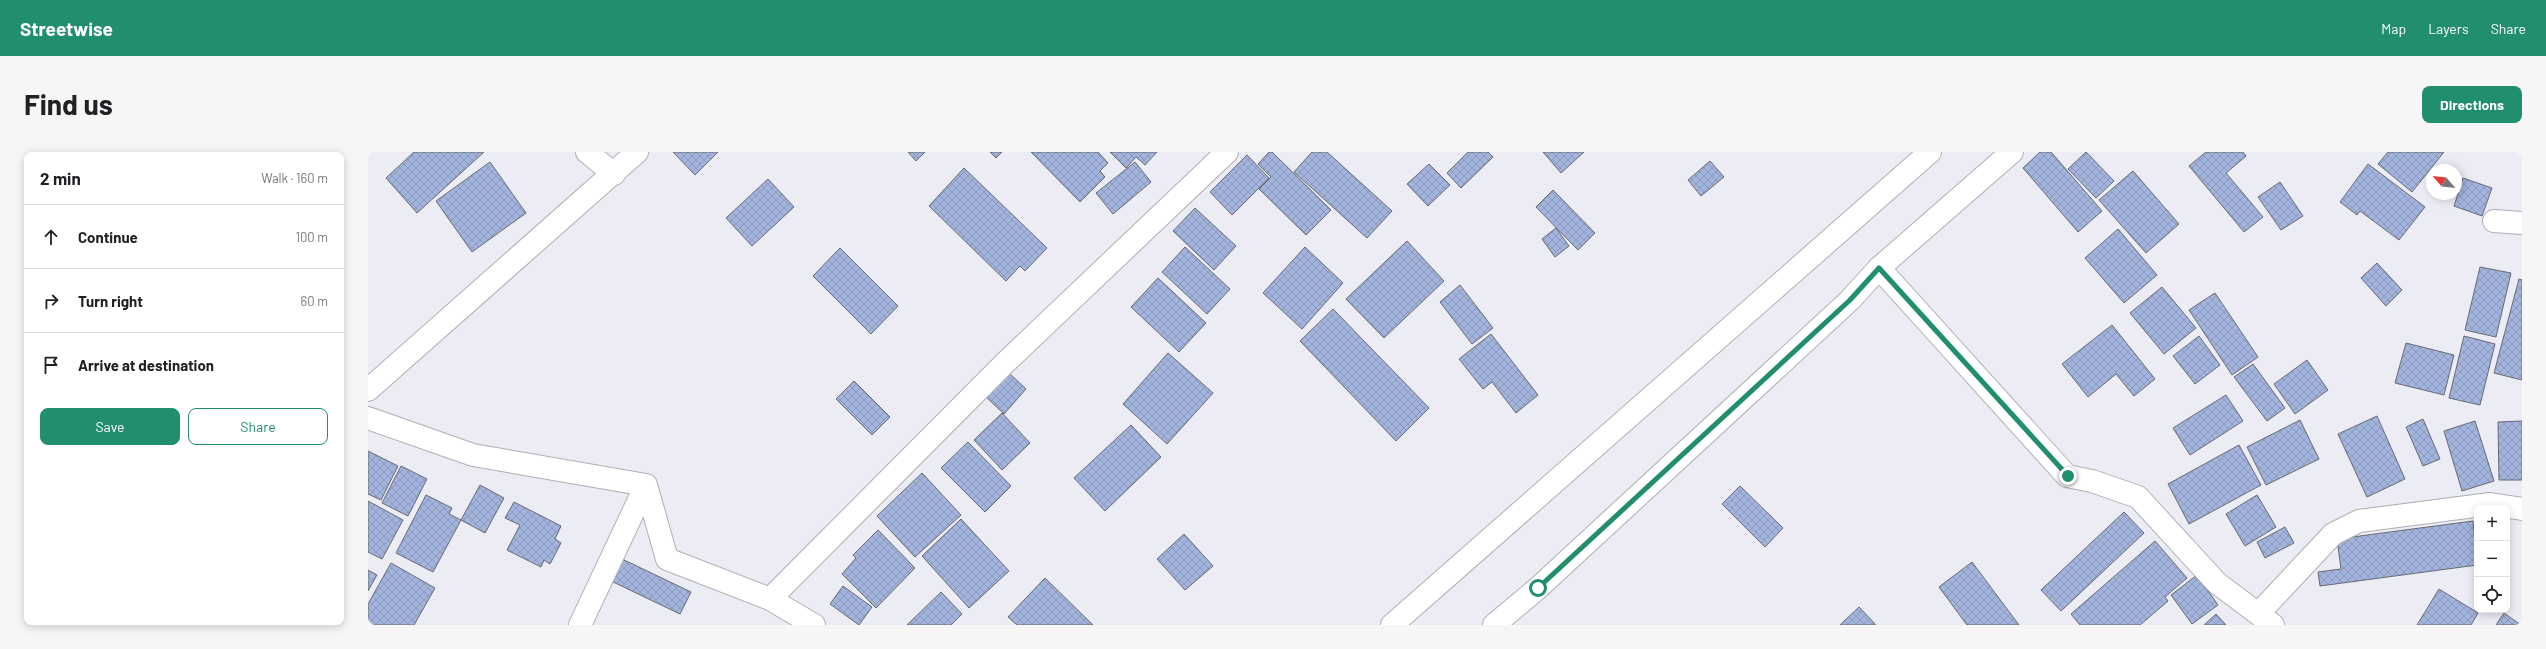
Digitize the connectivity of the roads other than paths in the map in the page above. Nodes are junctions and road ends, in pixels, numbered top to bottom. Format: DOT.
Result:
graph roads {
  1 [pos="587,152"];
  2 [pos="637,152"];
  3 [pos="1227,152"];
  4 [pos="1930,152"];
  5 [pos="2012,152"];
  6 [pos="614,174"];
  7 [pos="2494,221"];
  8 [pos="2522,223"];
  9 [pos="1879,268"];
  10 [pos="368,390"];
  11 [pos="368,418"];
  12 [pos="646,484"];
  13 [pos="2522,509"];
  14 [pos="770,599"];
  15 [pos="2266,619"];
  16 [pos="580,625"];
  17 [pos="814,625"];
  18 [pos="1392,625"];
  19 [pos="1494,625"];
  1 -- 6 [label="street"];
  2 -- 6 [label="street"];
  3 -- 14 [label="street"];
  4 -- 18 [label="street"];
  5 -- 9 [label="street"];
  6 -- 10 [label="street"];
  7 -- 8 [label="street"];
  9 -- 15 [label="street"];
  9 -- 19 [label="street"];
  11 -- 12 [label="street"];
  12 -- 14 [label="street"];
  12 -- 16 [label="street"];
  13 -- 15 [label="street"];
  14 -- 17 [label="street"];
}
